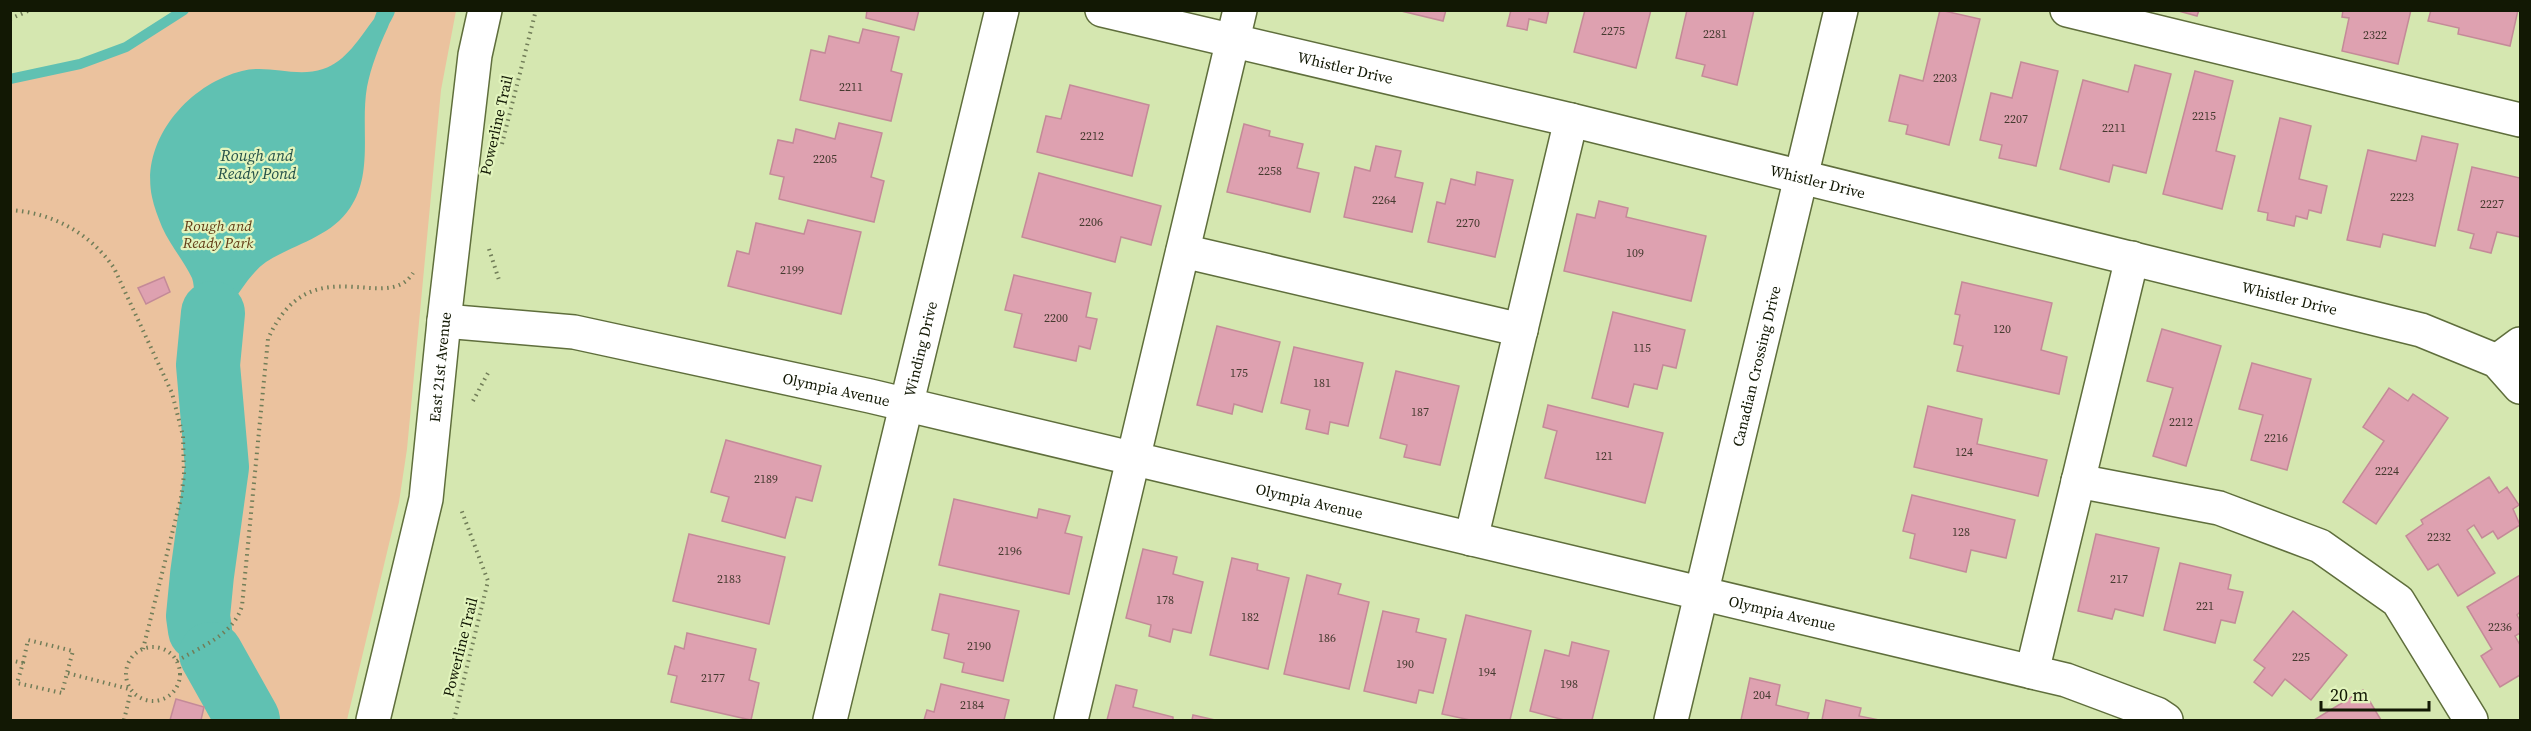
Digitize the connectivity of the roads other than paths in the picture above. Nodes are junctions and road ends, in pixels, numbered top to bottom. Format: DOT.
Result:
graph roads {
  1 [pos="485,10"];
  2 [pos="1002,10"];
  3 [pos="1102,10"];
  4 [pos="1841,10"];
  5 [pos="2067,10"];
  6 [pos="1237,26"];
  7 [pos="1571,120"];
  8 [pos="2520,120"];
  9 [pos="1802,176"];
  10 [pos="1183,251"];
  11 [pos="2133,258"];
  12 [pos="444,321"];
  13 [pos="1521,330"];
  14 [pos="2509,353"];
  15 [pos="2520,387"];
  16 [pos="907,404"];
  17 [pos="1134,457"];
  18 [pos="2078,481"];
  19 [pos="1471,539"];
  20 [pos="1702,594"];
  21 [pos="2032,672"];
  22 [pos="374,720"];
  23 [pos="830,720"];
  24 [pos="1071,720"];
  25 [pos="1671,720"];
  26 [pos="2166,720"];
  27 [pos="2471,720"];
  1 -- 12 [label="street, East 21st Avenue"];
  2 -- 16 [label="street, Winding Drive"];
  3 -- 6 [label="street, Whistler Drive"];
  4 -- 9 [label="street, Canadian Crossing Drive"];
  5 -- 8 [label="street"];
  6 -- 7 [label="street, Whistler Drive"];
  6 -- 10 [label="street"];
  7 -- 9 [label="street, Whistler Drive"];
  7 -- 13 [label="street"];
  9 -- 11 [label="street, Whistler Drive"];
  9 -- 20 [label="street, Canadian Crossing Drive"];
  10 -- 13 [label="street"];
  10 -- 17 [label="street"];
  11 -- 14 [label="street, Whistler Drive"];
  11 -- 18 [label="street"];
  12 -- 16 [label="street, Olympia Avenue"];
  12 -- 22 [label="street, East 21st Avenue"];
  13 -- 19 [label="street"];
  14 -- 15 [label="street, Whistler Drive"];
  16 -- 17 [label="street, Olympia Avenue"];
  16 -- 23 [label="street, Winding Drive"];
  17 -- 19 [label="street, Olympia Avenue"];
  17 -- 24 [label="street"];
  18 -- 21 [label="street"];
  18 -- 27 [label="street"];
  19 -- 20 [label="street, Olympia Avenue"];
  20 -- 21 [label="street, Olympia Avenue"];
  20 -- 25 [label="street, Canadian Crossing Drive"];
  21 -- 26 [label="street, Olympia Avenue"];
}
